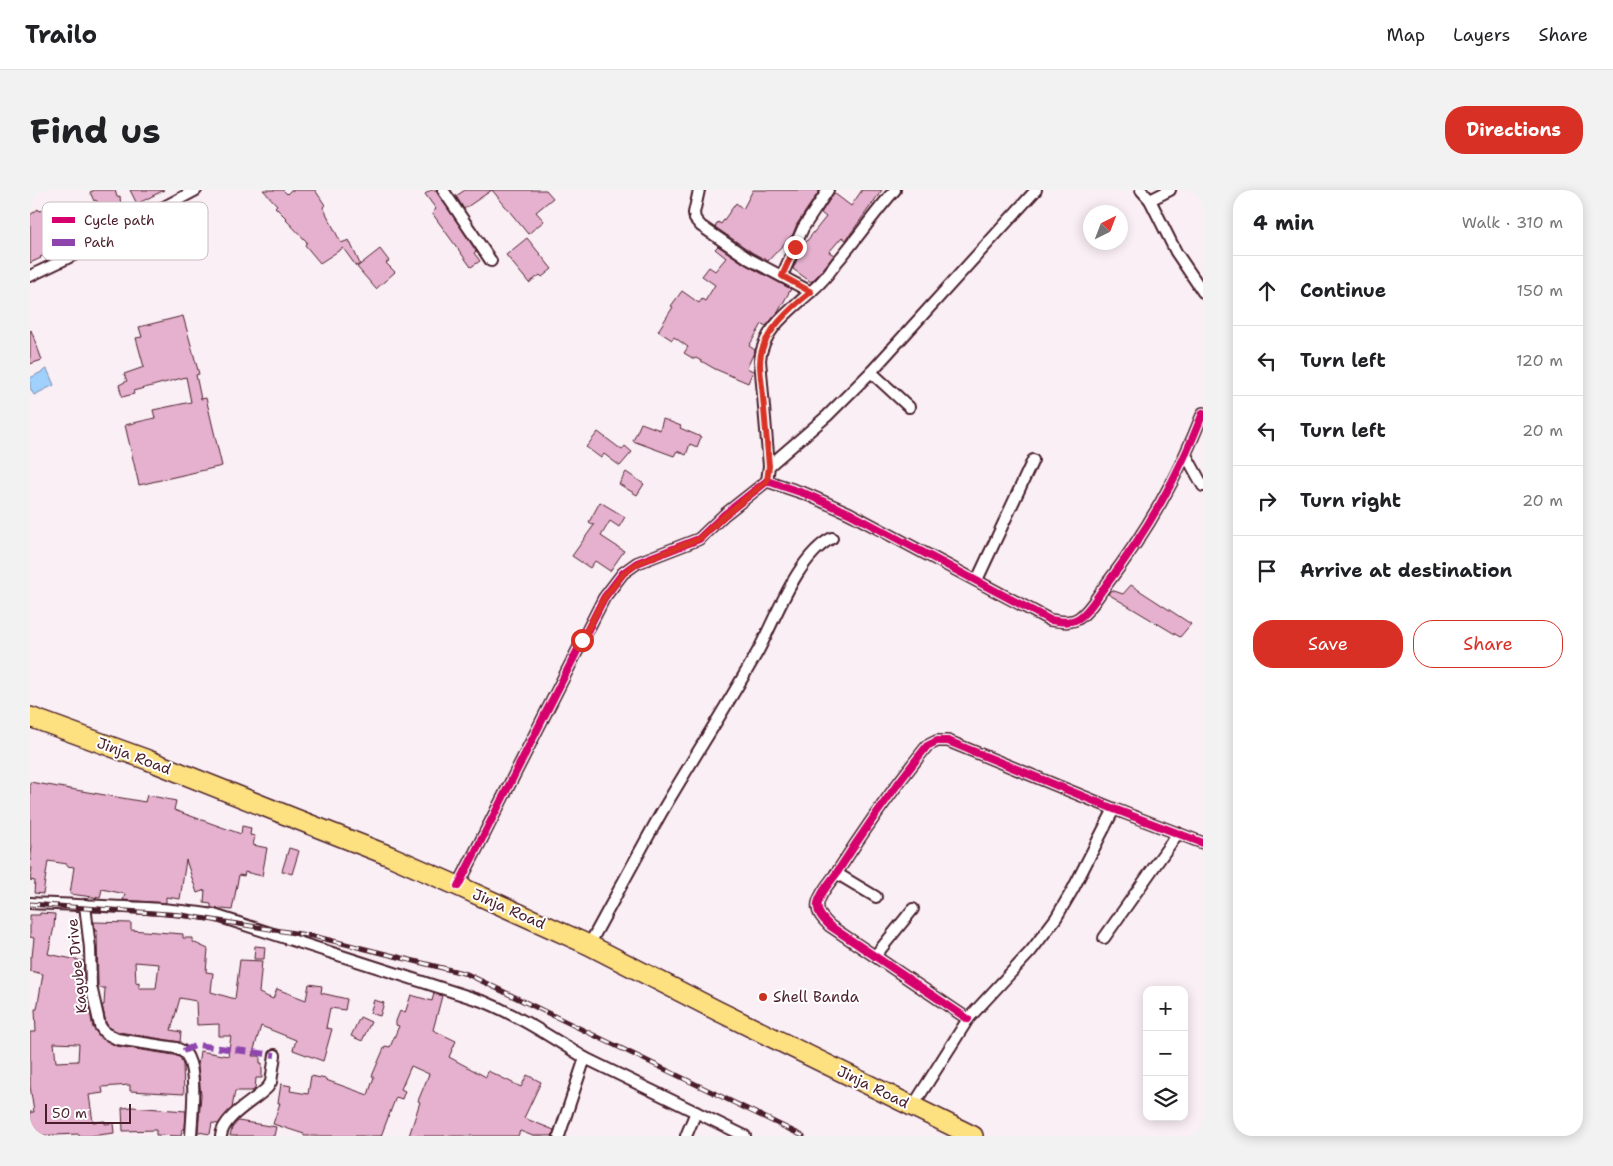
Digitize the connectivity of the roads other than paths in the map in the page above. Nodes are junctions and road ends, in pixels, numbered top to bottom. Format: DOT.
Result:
graph roads {
  1 [pos="196,190"];
  2 [pos="443,190"];
  3 [pos="699,190"];
  4 [pos="828,190"];
  5 [pos="895,190"];
  6 [pos="1036,190"];
  7 [pos="1141,190"];
  8 [pos="1170,190"];
  9 [pos="1150,200"];
  10 [pos="174,202"];
  11 [pos="63,260"];
  12 [pos="491,260"];
  13 [pos="30,276"];
  14 [pos="782,276"];
  15 [pos="811,292"];
  16 [pos="1203,292"];
  17 [pos="872,372"];
  18 [pos="909,406"];
  19 [pos="1203,412"];
  20 [pos="1186,455"];
  21 [pos="1033,460"];
  22 [pos="769,466"];
  23 [pos="767,481"];
  24 [pos="1203,486"];
  25 [pos="832,538"];
  26 [pos="977,580"];
  27 [pos="30,717"];
  28 [pos="1114,809"];
  29 [pos="1178,833"];
  30 [pos="1203,843"];
  31 [pos="836,873"];
  32 [pos="458,886"];
  33 [pos="876,897"];
  34 [pos="30,903"];
  35 [pos="85,905"];
  36 [pos="913,909"];
  37 [pos="1104,938"];
  38 [pos="589,945"];
  39 [pos="875,956"];
  40 [pos="968,1019"];
  41 [pos="275,1055"];
  42 [pos="585,1058"];
  43 [pos="913,1106"];
  44 [pos="696,1112"];
  45 [pos="191,1136"];
  46 [pos="221,1136"];
  47 [pos="559,1136"];
  48 [pos="686,1136"];
  49 [pos="745,1136"];
  50 [pos="973,1136"];
  1 -- 10 [label="street"];
  2 -- 12 [label="street"];
  3 -- 14 [label="street"];
  4 -- 14 [label="street"];
  5 -- 15 [label="street"];
  6 -- 17 [label="street"];
  7 -- 9 [label="street"];
  8 -- 9 [label="street"];
  9 -- 16 [label="street"];
  11 -- 13 [label="street"];
  14 -- 15 [label="street"];
  15 -- 22 [label="street"];
  17 -- 18 [label="street"];
  17 -- 22 [label="street"];
  19 -- 20 [label="street"];
  20 -- 24 [label="street"];
  20 -- 26 [label="street"];
  21 -- 26 [label="street"];
  22 -- 23 [label="street"];
  23 -- 26 [label="street"];
  23 -- 32 [label="street"];
  25 -- 38 [label="street"];
  27 -- 32 [label="highway, Jinja Road"];
  28 -- 29 [label="street"];
  28 -- 31 [label="street"];
  28 -- 40 [label="street"];
  29 -- 30 [label="street"];
  29 -- 37 [label="street"];
  31 -- 33 [label="street"];
  31 -- 39 [label="street"];
  32 -- 38 [label="highway, Jinja Road"];
  34 -- 35 [label="street"];
  35 -- 42 [label="street"];
  35 -- 45 [label="street, Kagube Drive"];
  36 -- 39 [label="street"];
  38 -- 43 [label="highway, Jinja Road"];
  39 -- 40 [label="street"];
  40 -- 43 [label="street"];
  41 -- 46 [label="street"];
  42 -- 44 [label="street"];
  42 -- 47 [label="street"];
  43 -- 50 [label="highway, Jinja Road"];
  44 -- 48 [label="street"];
  44 -- 49 [label="street"];
}
